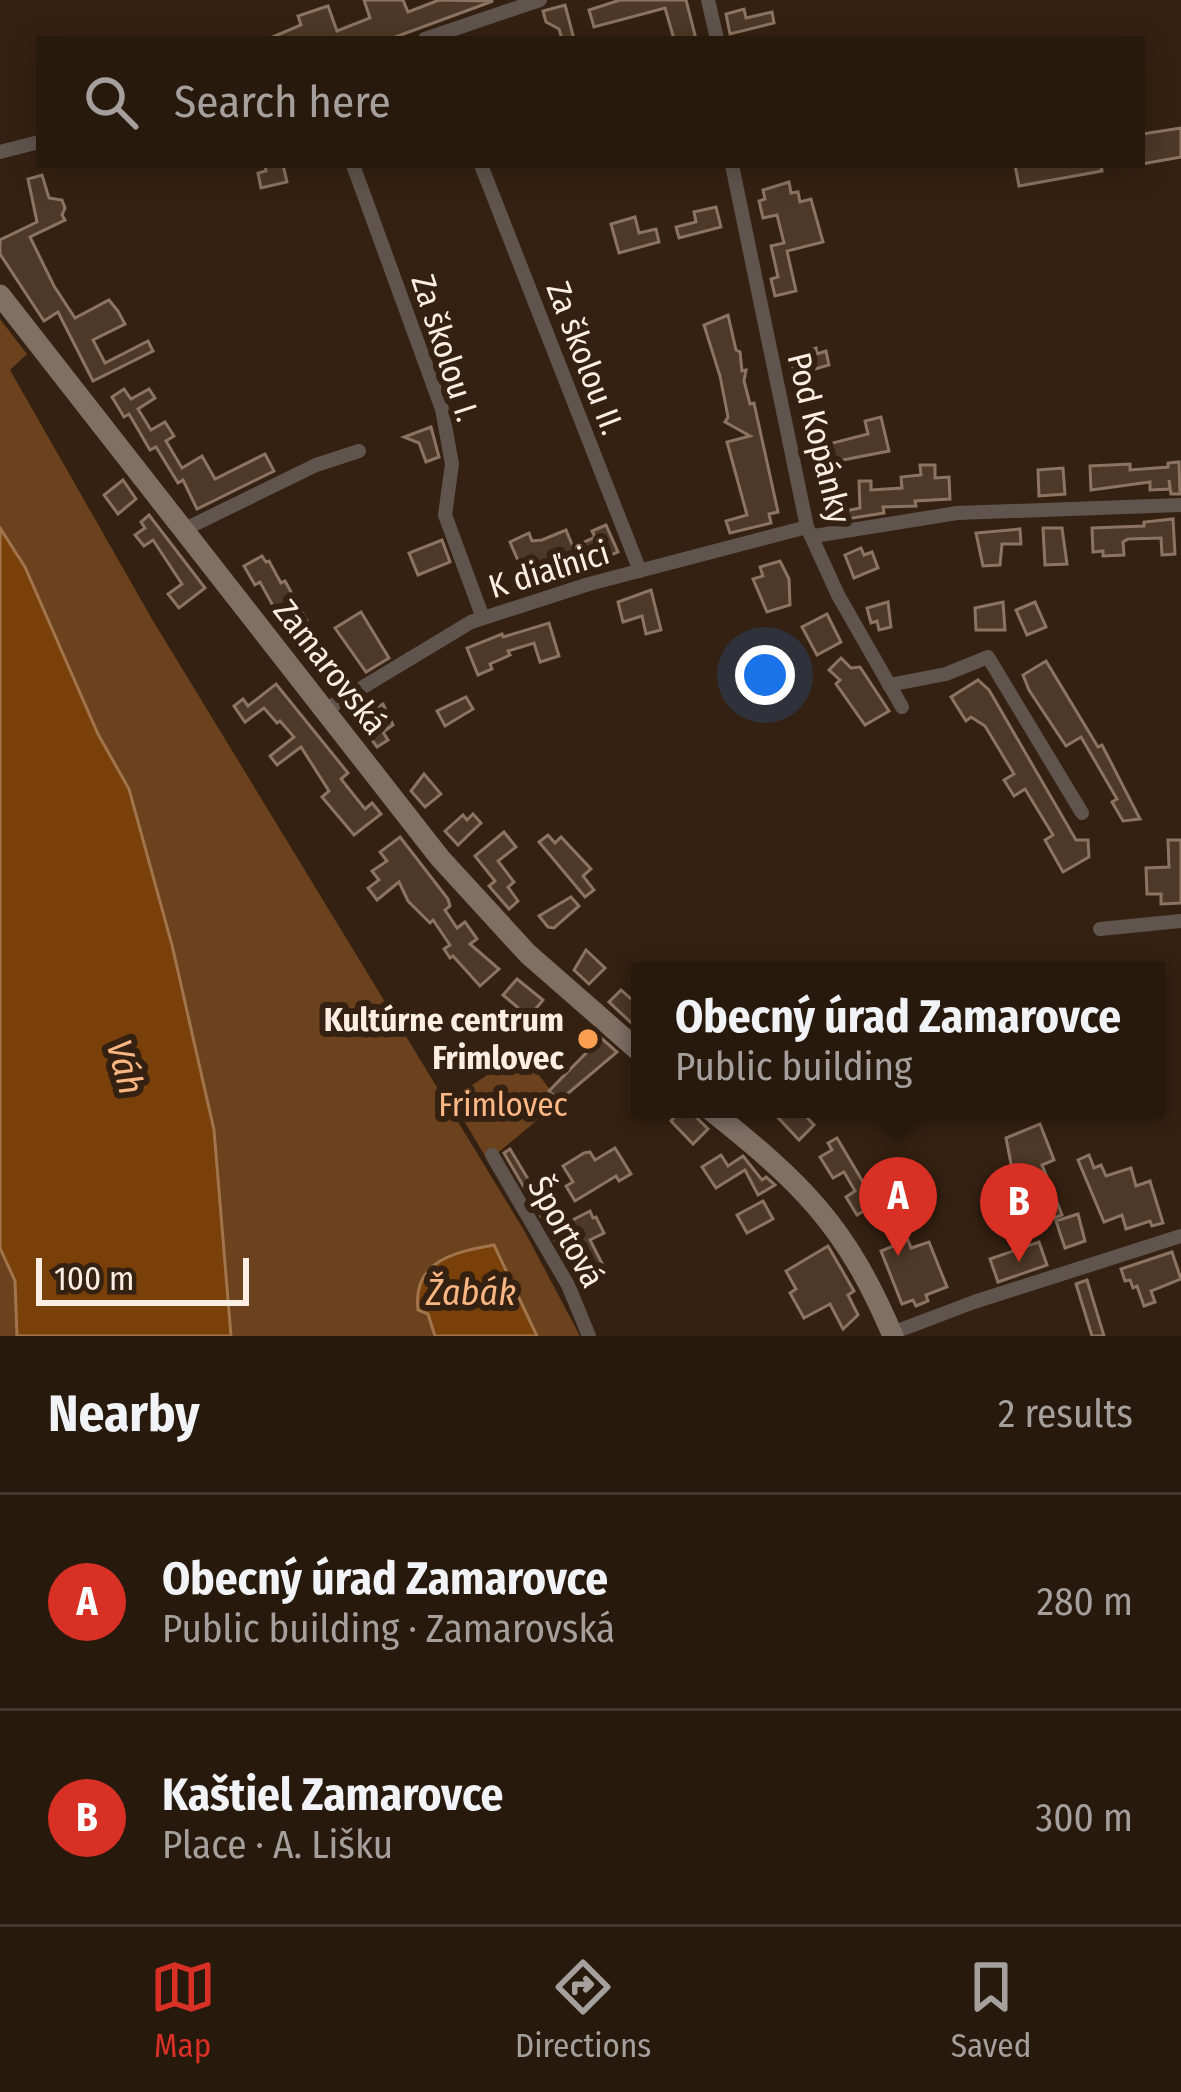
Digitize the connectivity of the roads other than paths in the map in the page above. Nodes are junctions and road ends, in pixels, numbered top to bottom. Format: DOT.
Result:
graph roads {
  1 [pos="540,0"];
  2 [pos="708,0"];
  3 [pos="434,36"];
  4 [pos="716,36"];
  5 [pos="36,143"];
  6 [pos="0,152"];
  7 [pos="354,168"];
  8 [pos="482,168"];
  9 [pos="733,168"];
  10 [pos="0,295"];
  11 [pos="359,451"];
  12 [pos="1181,505"];
  13 [pos="181,531"];
  14 [pos="810,532"];
  15 [pos="640,571"];
  16 [pos="483,618"];
  17 [pos="889,685"];
  18 [pos="902,707"];
  19 [pos="325,710"];
  20 [pos="1082,813"];
  21 [pos="1181,921"];
  22 [pos="1100,928"];
  23 [pos="631,1044"];
  24 [pos="721,1118"];
  25 [pos="492,1155"];
  26 [pos="1181,1236"];
  27 [pos="893,1334"];
  28 [pos="590,1336"];
  1 -- 3 [label="street"];
  2 -- 4 [label="street"];
  5 -- 6 [label="street"];
  7 -- 16 [label="street, Za školou I."];
  8 -- 15 [label="street, Za školou II."];
  9 -- 14 [label="street, Pod Kopánky"];
  10 -- 13 [label="main road, Zamarovská"];
  11 -- 13 [label="street"];
  12 -- 14 [label="street, K diaľnici"];
  13 -- 19 [label="main road, Zamarovská"];
  14 -- 15 [label="street, K diaľnici"];
  14 -- 17 [label="street, Pod Kopánky"];
  15 -- 16 [label="street, K diaľnici"];
  16 -- 19 [label="street, K diaľnici"];
  17 -- 18 [label="street, Pod Kopánky"];
  17 -- 20 [label="street"];
  19 -- 23 [label="main road, Zamarovská"];
  21 -- 22 [label="street"];
  24 -- 27 [label="main road"];
  25 -- 28 [label="street, Športová"];
  26 -- 27 [label="street"];
}
